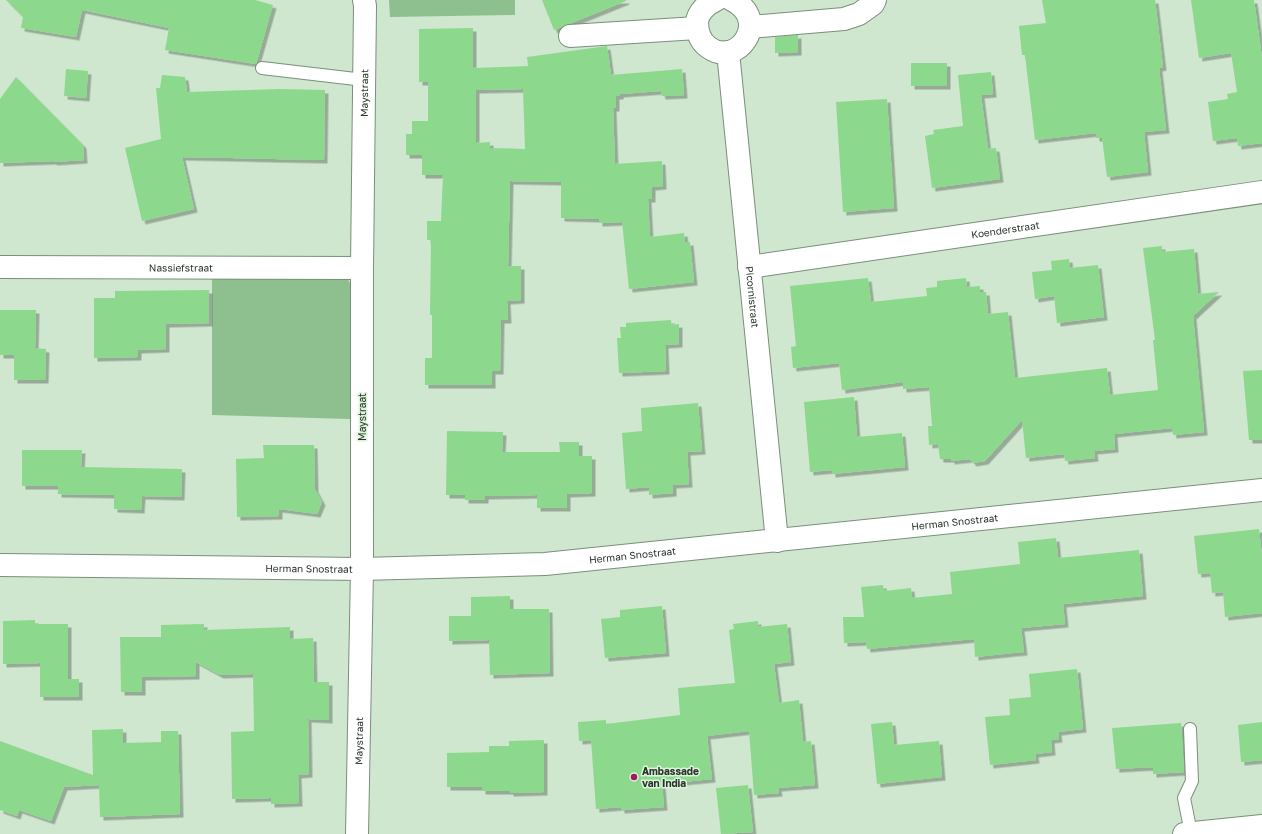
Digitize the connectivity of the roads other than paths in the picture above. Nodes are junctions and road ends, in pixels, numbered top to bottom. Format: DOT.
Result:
graph roads {
  1 [pos="364,0"];
  2 [pos="716,0"];
  3 [pos="732,0"];
  4 [pos="875,0"];
  5 [pos="750,27"];
  6 [pos="697,28"];
  7 [pos="570,36"];
  8 [pos="728,52"];
  9 [pos="262,68"];
  10 [pos="364,80"];
  11 [pos="1262,192"];
  12 [pos="0,267"];
  13 [pos="749,267"];
  14 [pos="362,268"];
  15 [pos="1262,490"];
  16 [pos="777,541"];
  17 [pos="0,565"];
  18 [pos="362,569"];
  19 [pos="1190,729"];
  20 [pos="1262,826"];
  21 [pos="357,834"];
  22 [pos="1187,834"];
  1 -- 10 [label="street, Maystraat"];
  2 -- 6 [label="street"];
  3 -- 5 [label="street"];
  4 -- 5 [label="street"];
  5 -- 8 [label="street"];
  6 -- 7 [label="street"];
  6 -- 8 [label="street"];
  8 -- 13 [label="street, Picornistraat"];
  9 -- 10 [label="lane"];
  10 -- 14 [label="street, Maystraat"];
  11 -- 13 [label="street, Koenderstraat"];
  12 -- 14 [label="street, Nassiefstraat"];
  13 -- 16 [label="street, Picornistraat"];
  14 -- 18 [label="street, Maystraat"];
  15 -- 16 [label="street, Herman Snostraat"];
  16 -- 18 [label="street, Herman Snostraat"];
  17 -- 18 [label="street, Herman Snostraat"];
  18 -- 21 [label="street, Maystraat"];
  19 -- 22 [label="lane"];
  20 -- 22 [label="street"];
}
